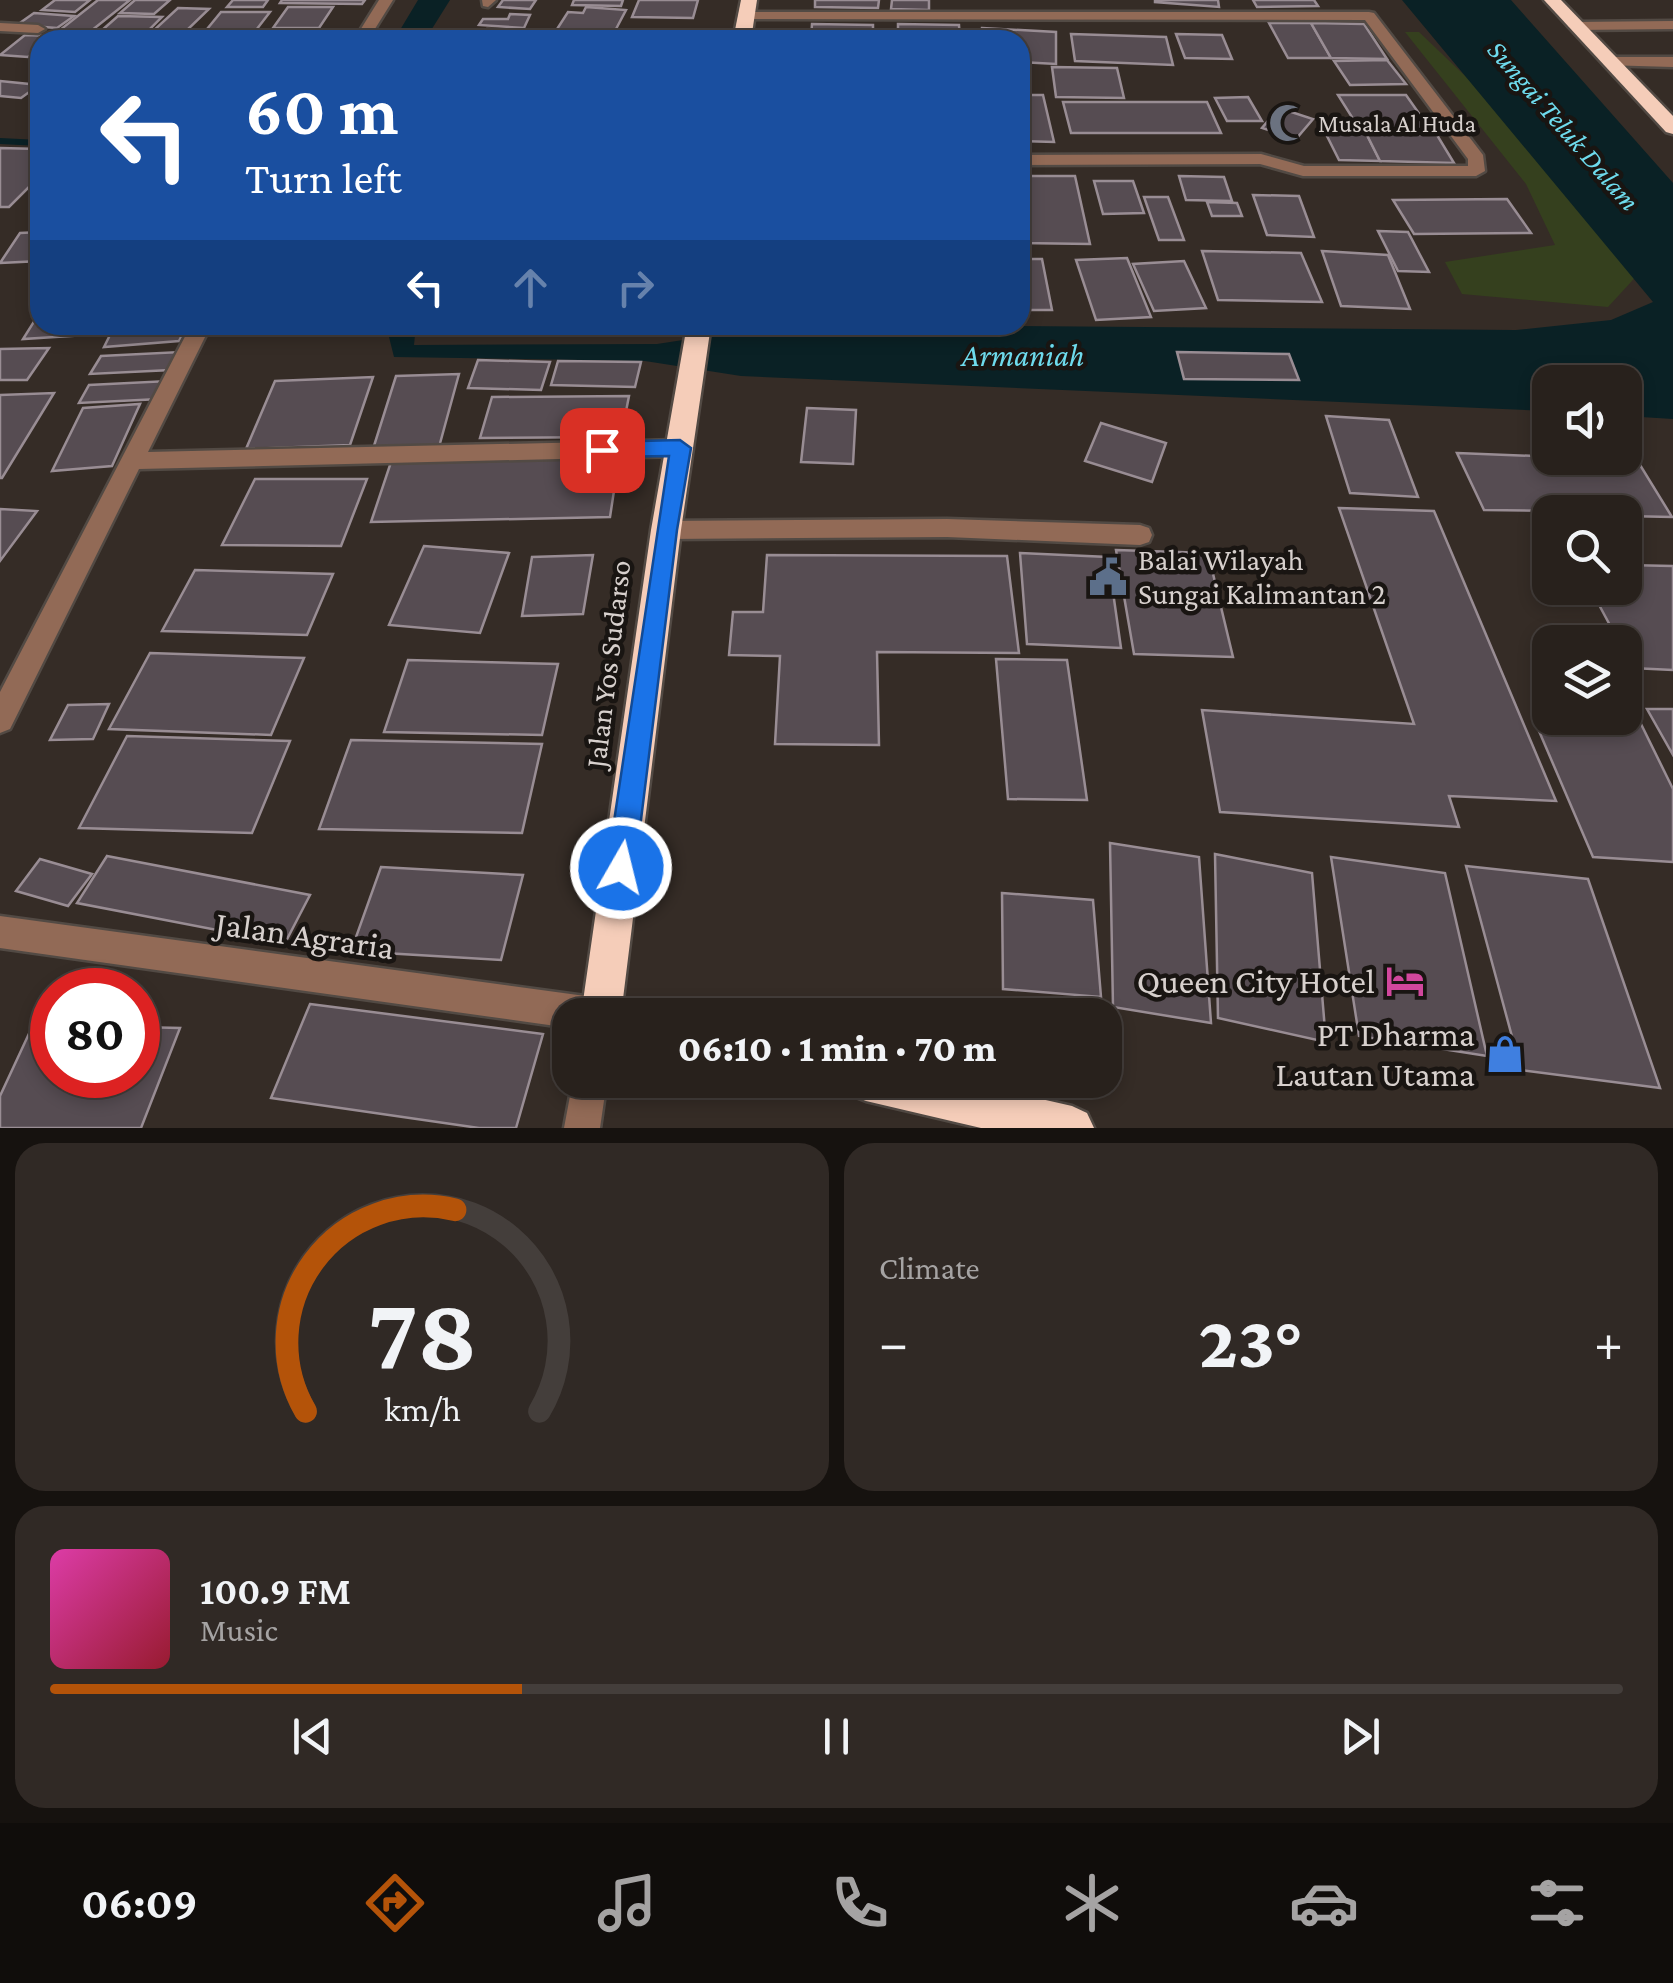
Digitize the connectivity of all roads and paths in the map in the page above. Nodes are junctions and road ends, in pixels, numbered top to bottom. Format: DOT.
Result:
graph roads {
  1 [pos="386,0"];
  2 [pos="1552,0"];
  3 [pos="748,8"];
  4 [pos="1654,25"];
  5 [pos="1673,25"];
  6 [pos="1575,26"];
  7 [pos="0,28"];
  8 [pos="38,29"];
  9 [pos="367,30"];
  10 [pos="1673,43"];
  11 [pos="1610,62"];
  12 [pos="1673,62"];
  13 [pos="1673,128"];
  14 [pos="1030,160"];
  15 [pos="196,335"];
  16 [pos="698,335"];
  17 [pos="680,448"];
  18 [pos="132,461"];
  19 [pos="666,530"];
  20 [pos="1140,534"];
  21 [pos="0,720"];
  22 [pos="0,932"];
  23 [pos="602,998"];
  24 [pos="552,1008"];
  25 [pos="587,1098"];
  26 [pos="943,1098"];
  27 [pos="582,1128"];
  28 [pos="1072,1128"];
  1 -- 9 [label="street"];
  2 -- 6 [label="highway"];
  3 -- 14 [label="street"];
  4 -- 5 [label="street"];
  4 -- 6 [label="street"];
  4 -- 10 [label="street"];
  6 -- 11 [label="highway"];
  7 -- 8 [label="street"];
  11 -- 12 [label="street"];
  11 -- 13 [label="highway"];
  15 -- 18 [label="street"];
  16 -- 17 [label="highway, Jalan Yos Sudarso"];
  17 -- 18 [label="street"];
  17 -- 19 [label="highway, Jalan Yos Sudarso"];
  18 -- 21 [label="street"];
  19 -- 20 [label="street"];
  19 -- 23 [label="highway, Jalan Yos Sudarso"];
  22 -- 24 [label="street, Jalan Agraria"];
  25 -- 27 [label="street"];
  26 -- 28 [label="highway"];
}
